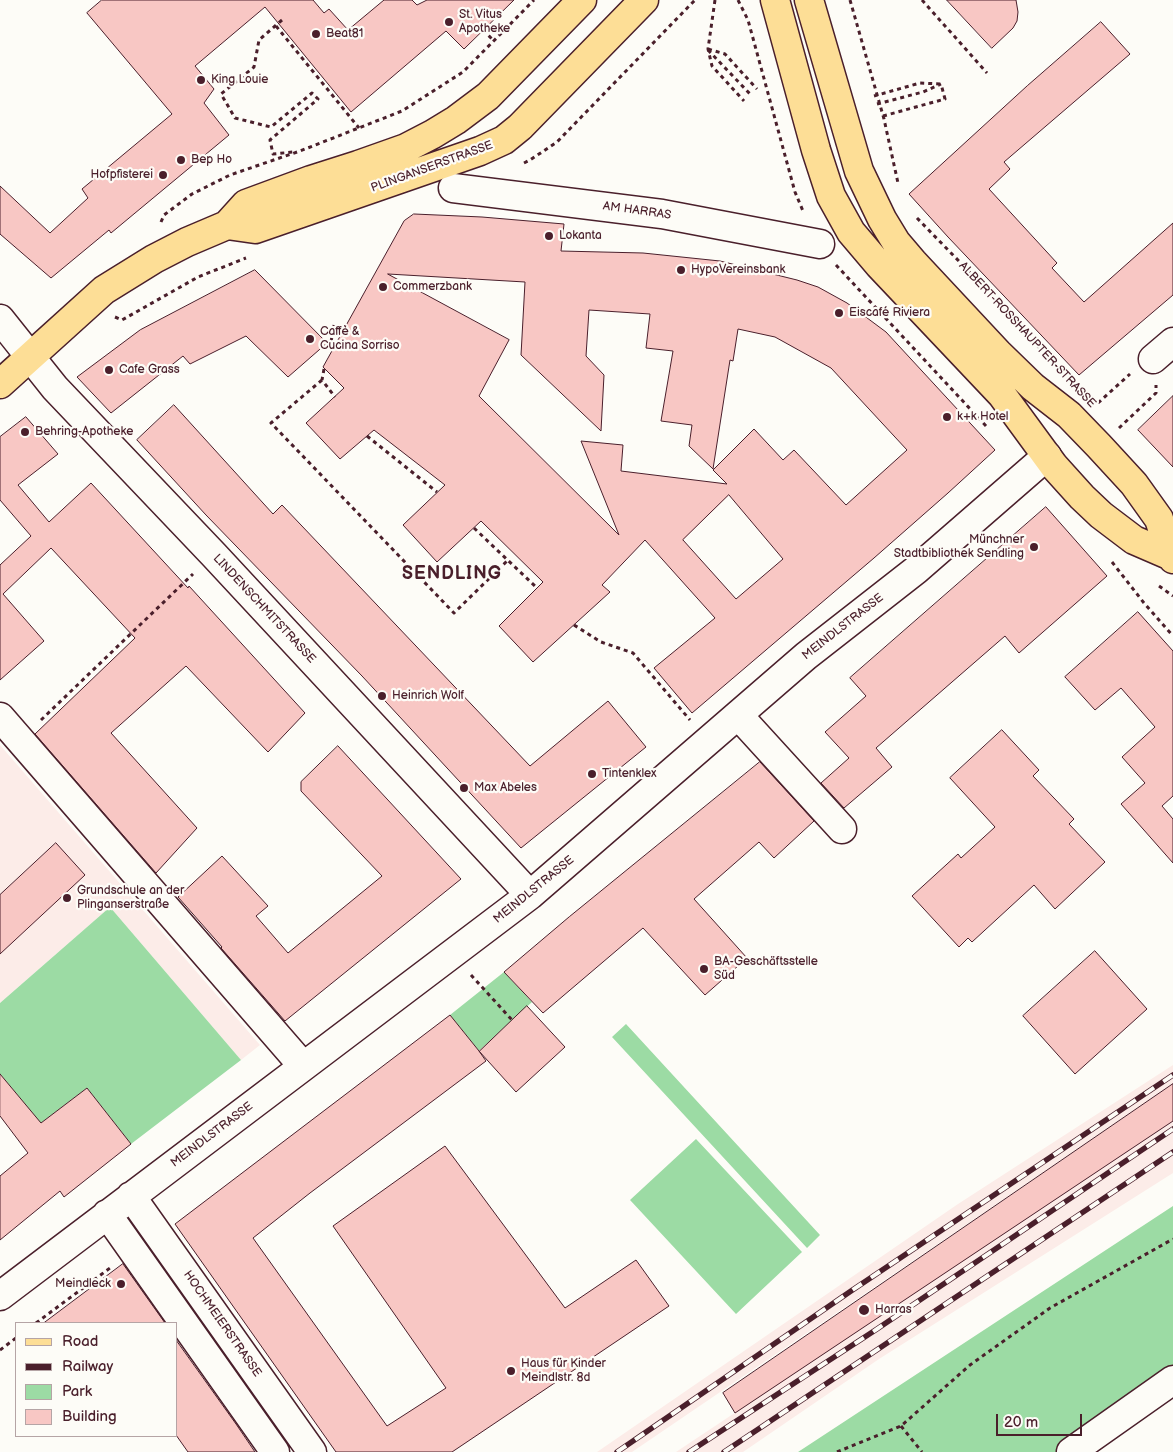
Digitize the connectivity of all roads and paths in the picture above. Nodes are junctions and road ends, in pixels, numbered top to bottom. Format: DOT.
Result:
graph roads {
  1 [pos="534,0"];
  2 [pos="582,0"];
  3 [pos="644,0"];
  4 [pos="715,0"];
  5 [pos="775,0"];
  6 [pos="809,0"];
  7 [pos="850,0"];
  8 [pos="922,0"];
  9 [pos="282,20"];
  10 [pos="276,26"];
  11 [pos="483,30"];
  12 [pos="494,41"];
  13 [pos="708,49"];
  14 [pos="987,73"];
  15 [pos="941,84"];
  16 [pos="757,90"];
  17 [pos="751,95"];
  18 [pos="874,96"];
  19 [pos="744,101"];
  20 [pos="877,104"];
  21 [pos="883,116"];
  22 [pos="359,128"];
  23 [pos="300,151"];
  24 [pos="311,180"];
  25 [pos="453,188"];
  26 [pos="900,189"];
  27 [pos="913,213"];
  28 [pos="164,215"];
  29 [pos="227,226"];
  30 [pos="820,244"];
  31 [pos="244,259"];
  32 [pos="875,308"];
  33 [pos="0,319"];
  34 [pos="122,320"];
  35 [pos="334,325"];
  36 [pos="331,342"];
  37 [pos="1163,350"];
  38 [pos="30,357"];
  39 [pos="324,369"];
  40 [pos="1062,372"];
  41 [pos="322,380"];
  42 [pos="0,384"];
  43 [pos="335,397"];
  44 [pos="1094,407"];
  45 [pos="1113,423"];
  46 [pos="989,429"];
  47 [pos="366,436"];
  48 [pos="1047,456"];
  49 [pos="438,492"];
  50 [pos="474,528"];
  51 [pos="214,555"];
  52 [pos="1172,558"];
  53 [pos="508,560"];
  54 [pos="1111,560"];
  55 [pos="537,588"];
  56 [pos="574,624"];
  57 [pos="1173,636"];
  58 [pos="738,715"];
  59 [pos="0,717"];
  60 [pos="20,740"];
  61 [pos="708,741"];
  62 [pos="842,829"];
  63 [pos="530,895"];
  64 [pos="483,988"];
  65 [pos="512,1020"];
  66 [pos="303,1066"];
  67 [pos="131,1196"];
  68 [pos="107,1214"];
  69 [pos="1173,1239"];
  70 [pos="133,1251"];
  71 [pos="0,1296"];
  72 [pos="37,1322"];
  73 [pos="15,1339"];
  74 [pos="0,1350"];
  75 [pos="1173,1380"];
  76 [pos="901,1426"];
  77 [pos="275,1452"];
  78 [pos="312,1452"];
  79 [pos="838,1452"];
  80 [pos="922,1452"];
  81 [pos="1071,1452"];
  1 -- 12 [label="path"];
  2 -- 24 [label="main road, PLINGANSERSTRASSE"];
  3 -- 29 [label="main road, PLINGANSERSTRASSE"];
  4 -- 13 [label="path"];
  5 -- 48 [label="main road, ALBERT-ROSSHAUPTER-STRASSE"];
  6 -- 52 [label="main road, ALBERT-ROSSHAUPTER-STRASSE"];
  7 -- 21 [label="path"];
  8 -- 14 [label="path"];
  9 -- 10 [label="path"];
  10 -- 22 [label="path"];
  10 -- 23 [label="path"];
  11 -- 12 [label="path"];
  12 -- 22 [label="path"];
  13 -- 16 [label="path"];
  13 -- 17 [label="path"];
  13 -- 19 [label="path"];
  15 -- 18 [label="path"];
  15 -- 20 [label="path"];
  15 -- 21 [label="path"];
  21 -- 26 [label="path"];
  22 -- 23 [label="path"];
  23 -- 24 [label="path"];
  23 -- 28 [label="path"];
  24 -- 29 [label="main road, PLINGANSERSTRASSE"];
  25 -- 30 [label="street, AM HARRAS"];
  27 -- 40 [label="path, ALBERT-ROSSHAUPTER-STRASSE"];
  29 -- 38 [label="main road, PLINGANSERSTRASSE"];
  31 -- 34 [label="path"];
  32 -- 46 [label="path"];
  33 -- 38 [label="street, LINDENSCHMITSTRASSE"];
  35 -- 36 [label="path"];
  37 -- 44 [label="path"];
  37 -- 45 [label="path"];
  38 -- 42 [label="main road, PLINGANSERSTRASSE"];
  38 -- 51 [label="street, LINDENSCHMITSTRASSE"];
  39 -- 41 [label="path"];
  41 -- 43 [label="path"];
  41 -- 53 [label="path"];
  47 -- 49 [label="path"];
  48 -- 52 [label="main road, ALBERT-ROSSHAUPTER-STRASSE"];
  48 -- 58 [label="street, MEINDLSTRASSE"];
  50 -- 53 [label="path"];
  51 -- 60 [label="path"];
  51 -- 63 [label="street, LINDENSCHMITSTRASSE"];
  53 -- 55 [label="path"];
  54 -- 57 [label="path"];
  56 -- 61 [label="path"];
  58 -- 61 [label="street, MEINDLSTRASSE"];
  58 -- 62 [label="street"];
  59 -- 60 [label="street"];
  60 -- 66 [label="street"];
  61 -- 63 [label="street, MEINDLSTRASSE"];
  63 -- 66 [label="street, MEINDLSTRASSE"];
  64 -- 65 [label="path"];
  66 -- 67 [label="street, MEINDLSTRASSE"];
  67 -- 68 [label="street, MEINDLSTRASSE"];
  67 -- 78 [label="street, HOCHMEIERSTRASSE"];
  68 -- 70 [label="street"];
  68 -- 71 [label="street, MEINDLSTRASSE"];
  69 -- 76 [label="path"];
  70 -- 72 [label="path"];
  70 -- 77 [label="street"];
  73 -- 74 [label="path"];
  75 -- 81 [label="street"];
  76 -- 79 [label="path"];
  76 -- 80 [label="path"];
}
